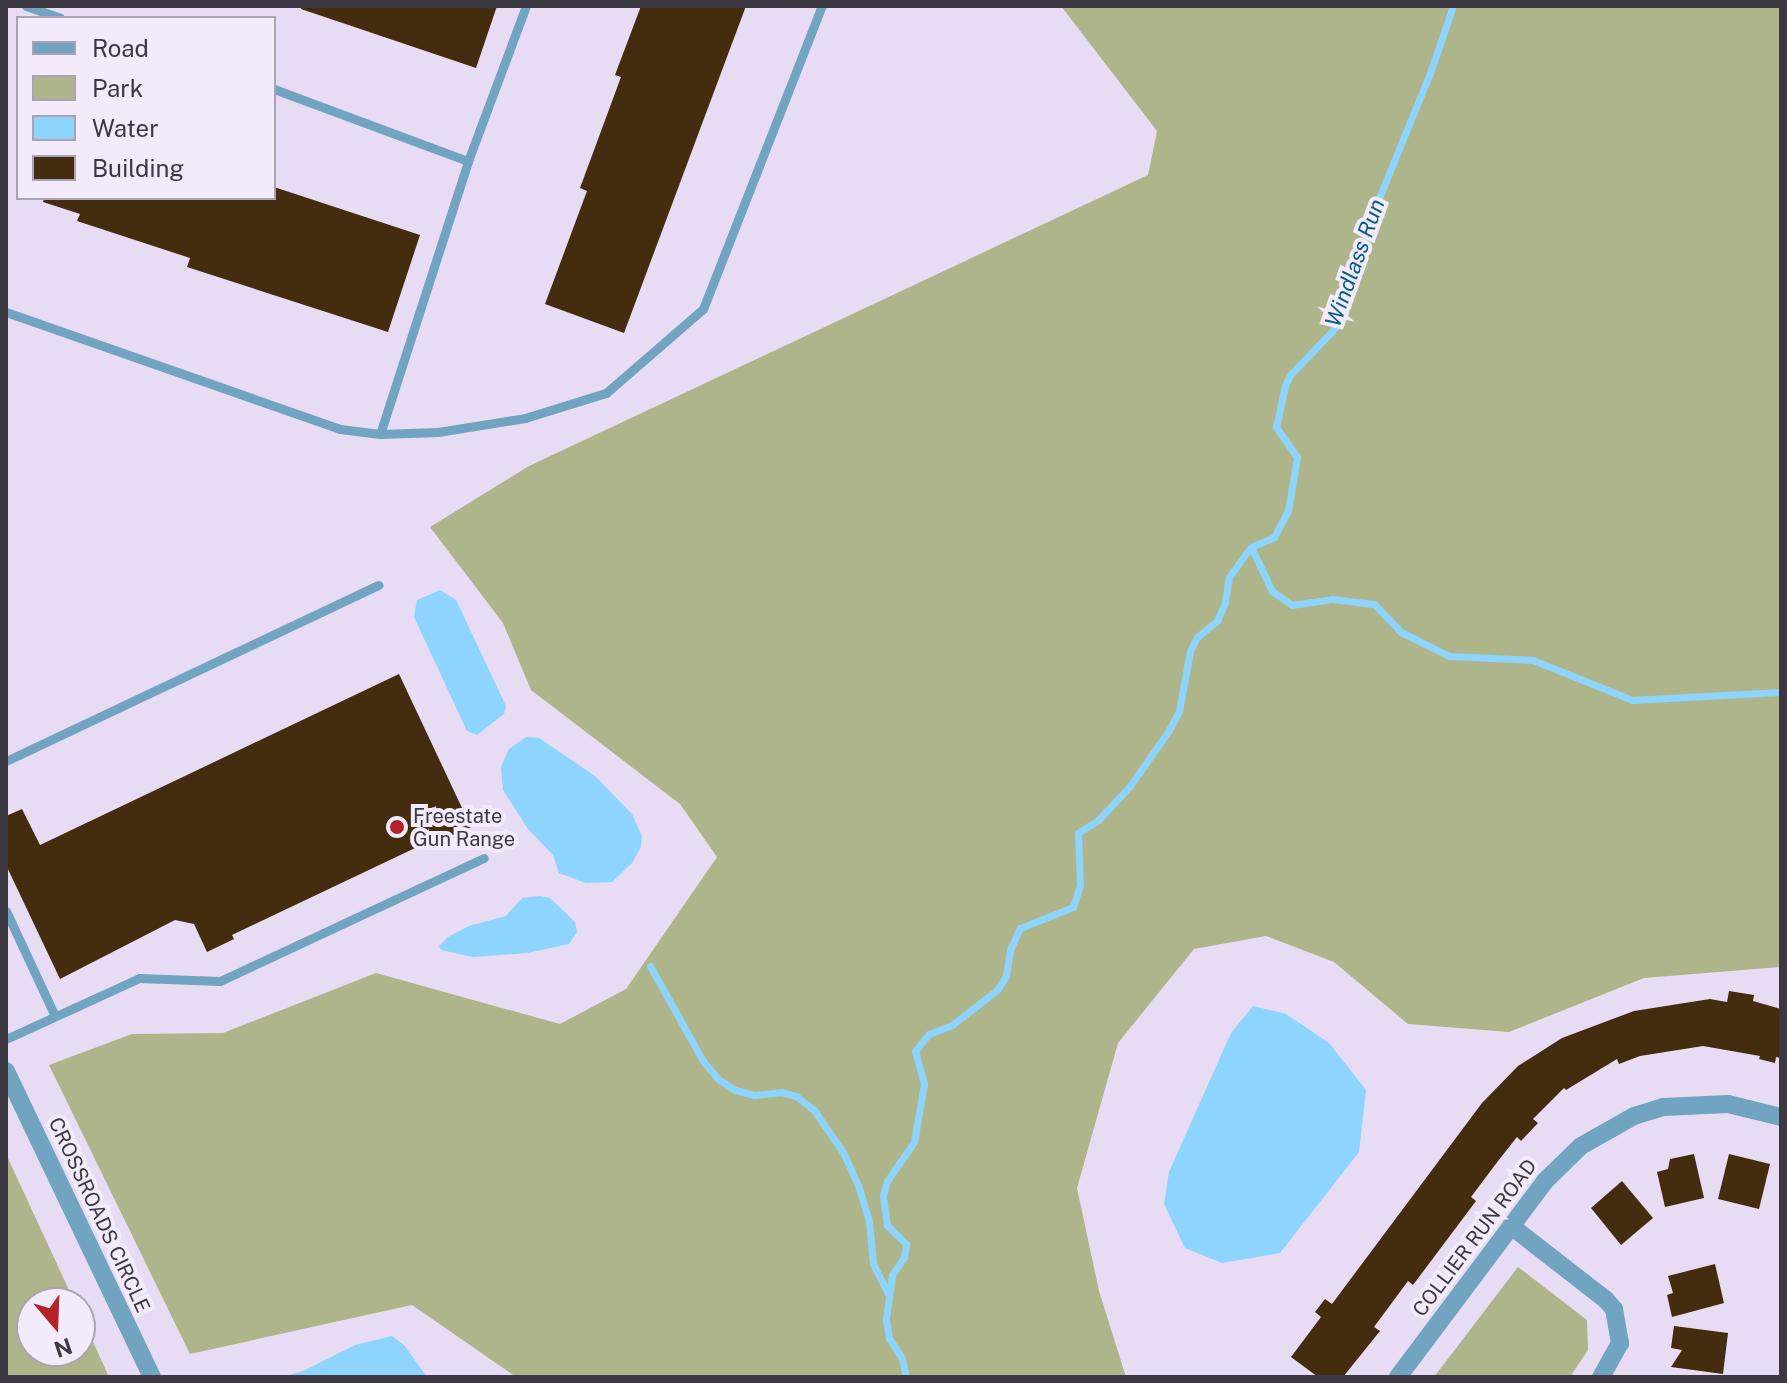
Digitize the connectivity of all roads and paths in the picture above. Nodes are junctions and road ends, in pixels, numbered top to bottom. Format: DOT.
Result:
graph roads {
  1 [pos="26,6"];
  2 [pos="526,6"];
  3 [pos="822,6"];
  4 [pos="54,16"];
  5 [pos="276,90"];
  6 [pos="468,161"];
  7 [pos="6,312"];
  8 [pos="380,434"];
  9 [pos="379,585"];
  10 [pos="6,761"];
  11 [pos="484,858"];
  12 [pos="6,911"];
  13 [pos="55,1016"];
  14 [pos="6,1039"];
  15 [pos="6,1071"];
  16 [pos="1781,1117"];
  17 [pos="1511,1226"];
  18 [pos="152,1377"];
  19 [pos="1398,1377"];
  20 [pos="1601,1377"];
  1 -- 4 [label="lane"];
  2 -- 6 [label="lane"];
  3 -- 8 [label="lane"];
  5 -- 6 [label="lane"];
  6 -- 8 [label="lane"];
  7 -- 8 [label="lane"];
  9 -- 10 [label="lane"];
  11 -- 13 [label="lane"];
  12 -- 13 [label="lane"];
  13 -- 14 [label="lane"];
  15 -- 18 [label="street, CROSSROADS CIRCLE"];
  16 -- 17 [label="street, COLLIER RUN ROAD"];
  17 -- 19 [label="street, COLLIER RUN ROAD"];
  17 -- 20 [label="street"];
}
